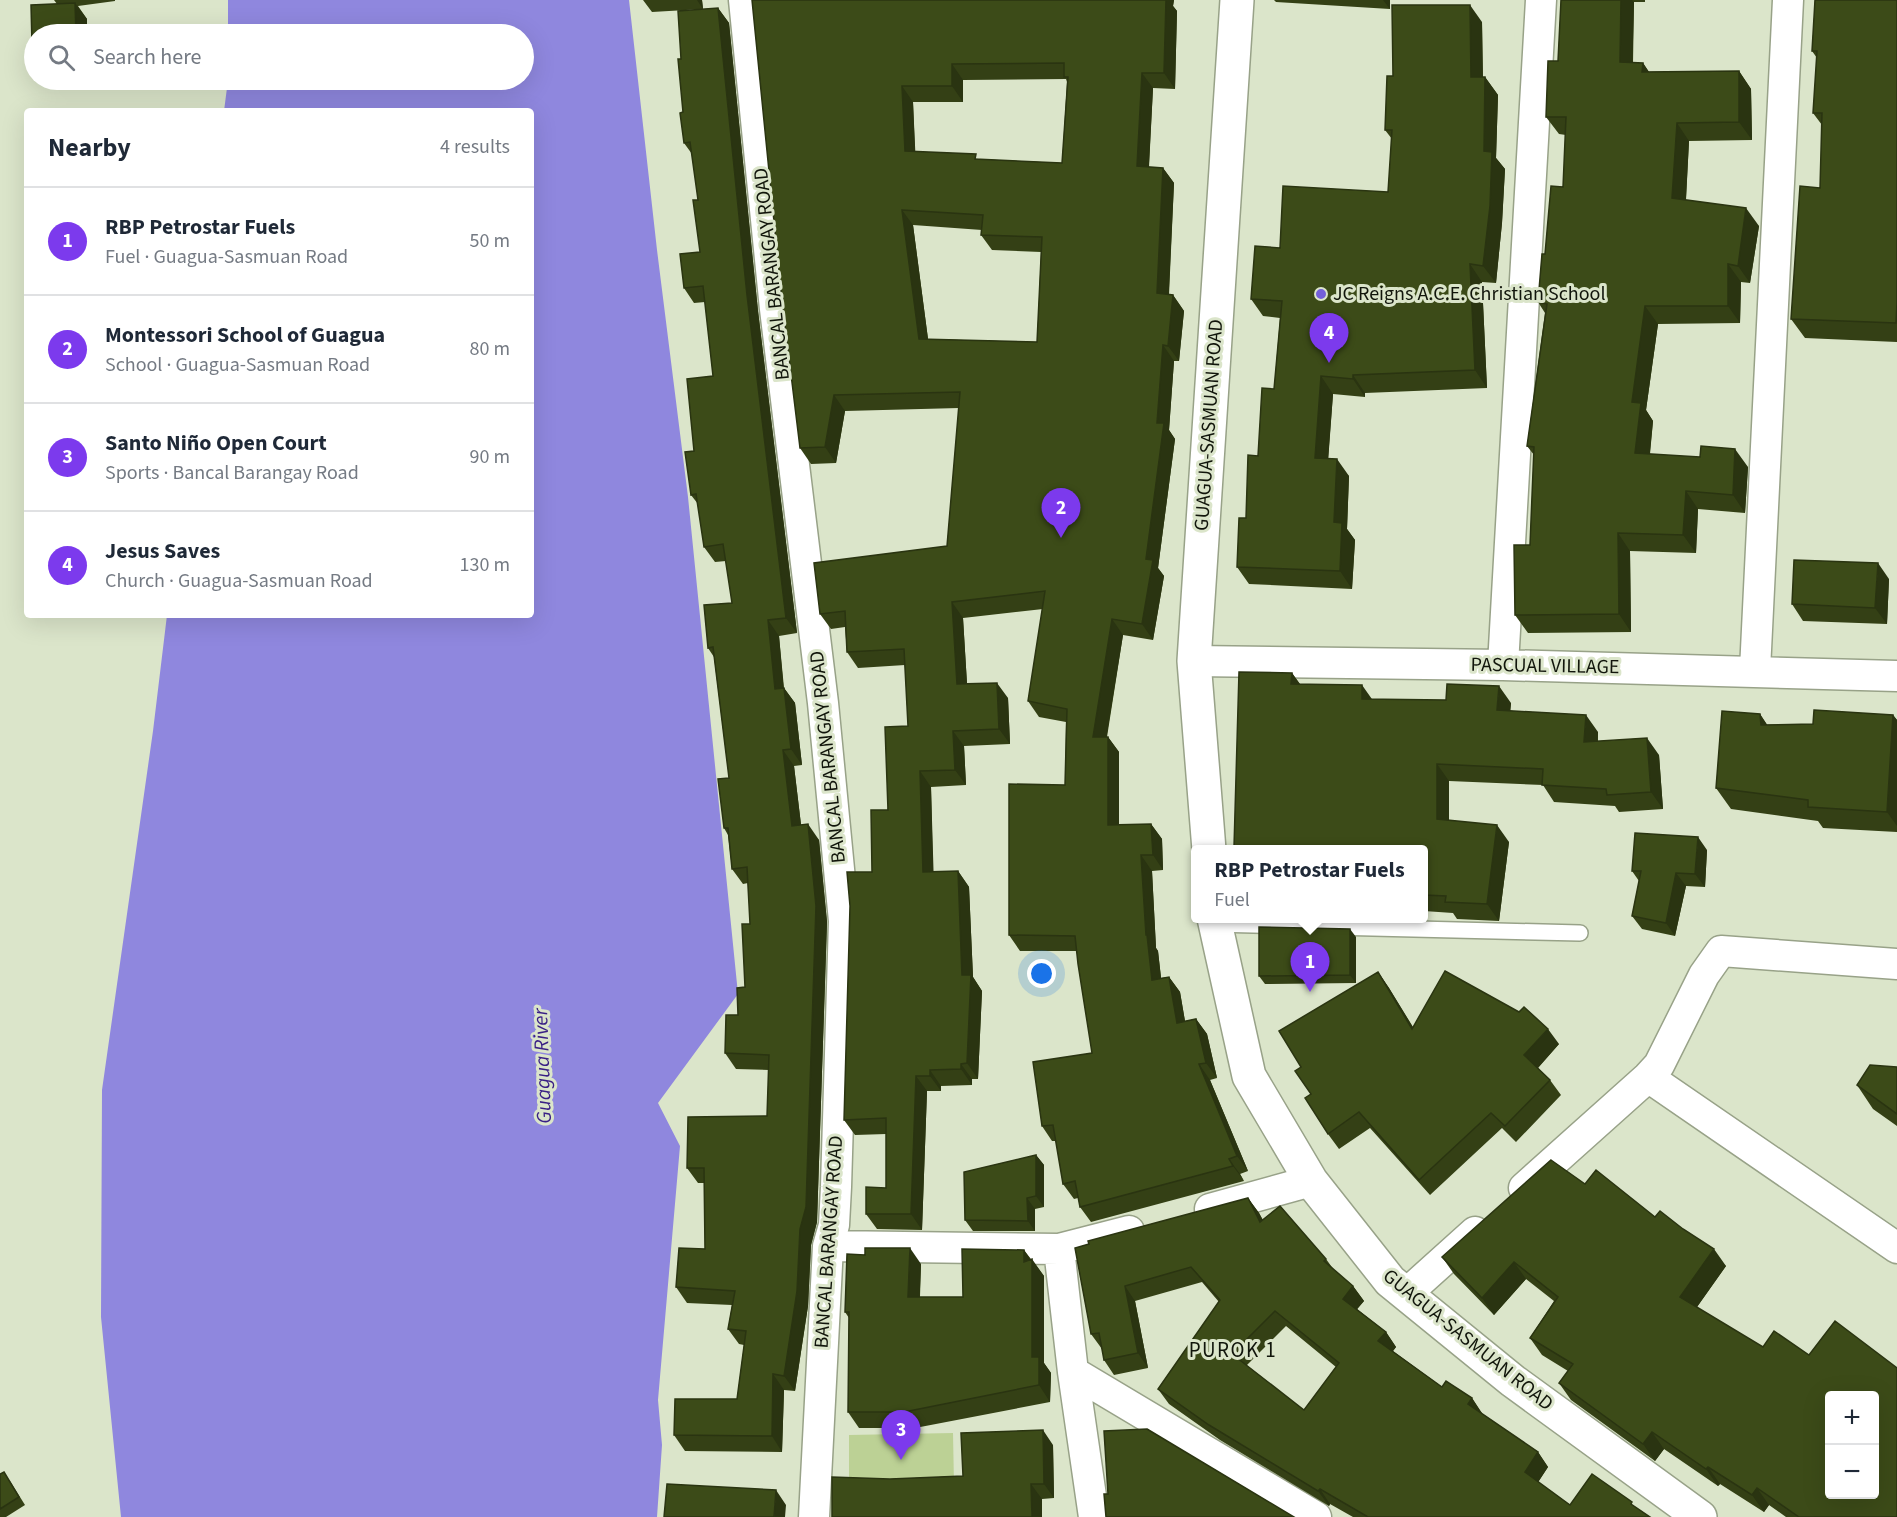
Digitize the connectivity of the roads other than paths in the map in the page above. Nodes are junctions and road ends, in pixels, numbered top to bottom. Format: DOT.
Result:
graph roads {
  1 [pos="744,0"];
  2 [pos="1237,0"];
  3 [pos="1541,0"];
  4 [pos="1788,0"];
  5 [pos="1194,661"];
  6 [pos="1503,665"];
  7 [pos="1755,670"];
  8 [pos="1897,676"];
  9 [pos="1209,845"];
  10 [pos="1214,923"];
  11 [pos="1275,923"];
  12 [pos="1580,933"];
  13 [pos="1897,964"];
  14 [pos="1648,1077"];
  15 [pos="1311,1181"];
  16 [pos="1185,1215"];
  17 [pos="1150,1225"];
  18 [pos="828,1246"];
  19 [pos="1897,1248"];
  20 [pos="1059,1250"];
  21 [pos="1406,1294"];
  22 [pos="1073,1372"];
  23 [pos="814,1517"];
  24 [pos="1094,1517"];
  25 [pos="1316,1517"];
  26 [pos="1700,1517"];
  1 -- 18 [label="street, BANCAL BARANGAY ROAD"];
  2 -- 5 [label="main road, GUAGUA-SASMUAN ROAD"];
  3 -- 6 [label="street"];
  4 -- 7 [label="street"];
  5 -- 6 [label="street, PASCUAL VILLAGE"];
  5 -- 9 [label="main road, GUAGUA-SASMUAN ROAD"];
  6 -- 7 [label="street, PASCUAL VILLAGE"];
  7 -- 8 [label="street, PASCUAL VILLAGE"];
  10 -- 15 [label="main road, GUAGUA-SASMUAN ROAD"];
  11 -- 12 [label="lane"];
  13 -- 14 [label="street"];
  14 -- 19 [label="street"];
  14 -- 21 [label="street"];
  15 -- 16 [label="street"];
  15 -- 21 [label="main road, GUAGUA-SASMUAN ROAD"];
  17 -- 20 [label="street"];
  18 -- 20 [label="street"];
  18 -- 23 [label="street, BANCAL BARANGAY ROAD"];
  20 -- 22 [label="street"];
  21 -- 26 [label="main road, GUAGUA-SASMUAN ROAD"];
  22 -- 24 [label="street"];
  22 -- 25 [label="street"];
}
